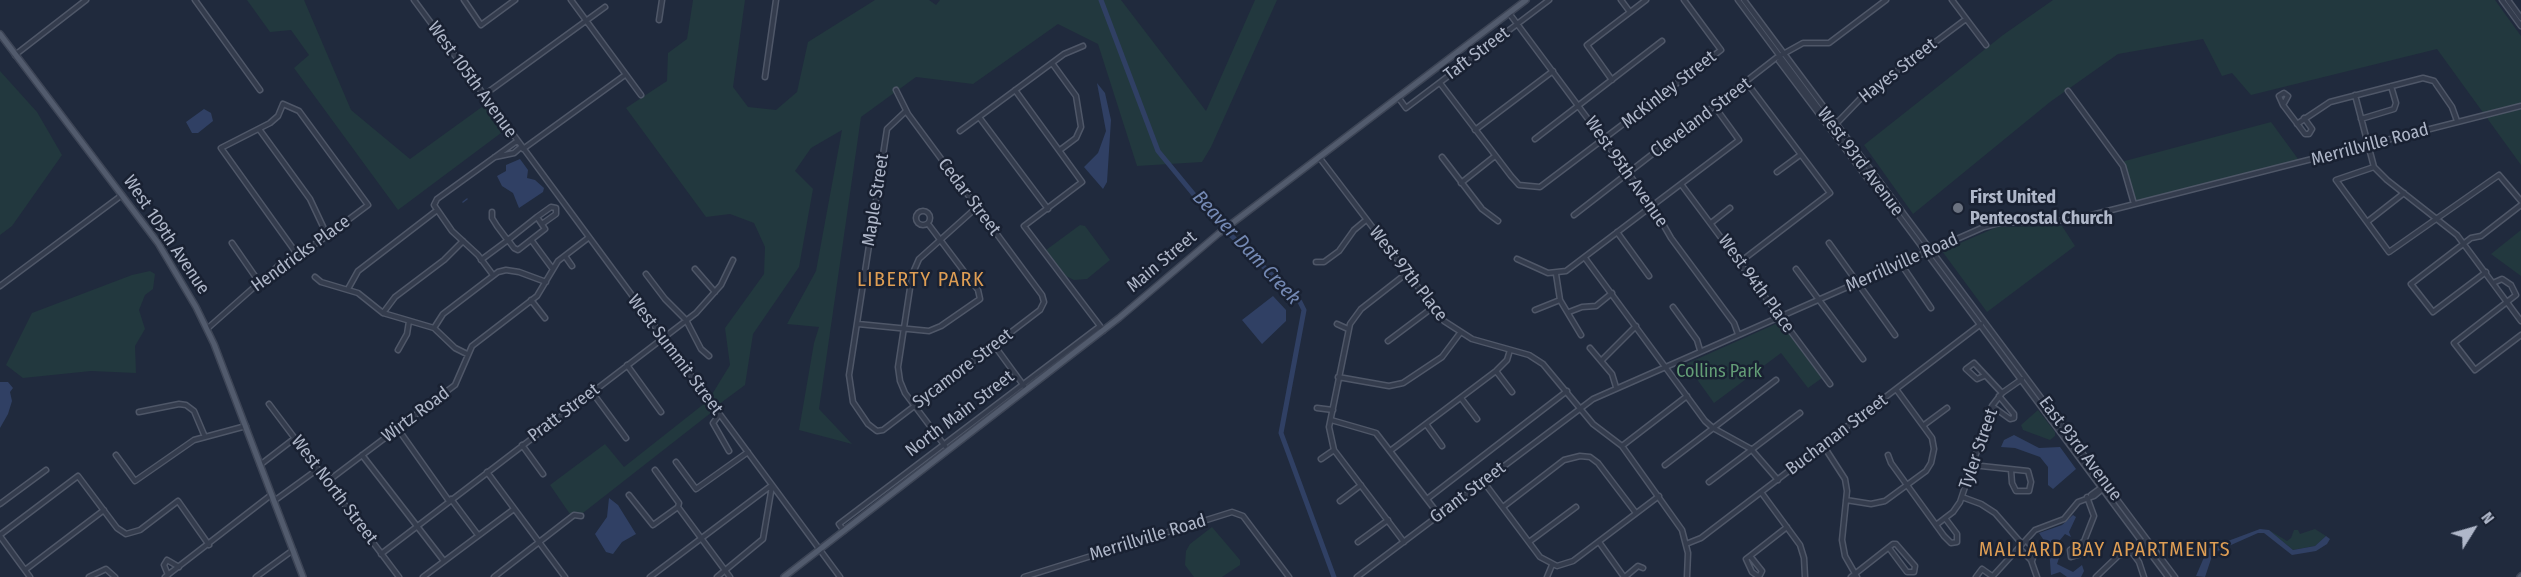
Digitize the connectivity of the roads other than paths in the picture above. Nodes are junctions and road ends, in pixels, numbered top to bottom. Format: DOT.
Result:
graph roads {
  1 [pos="86,0"];
  2 [pos="195,0"];
  3 [pos="414,0"];
  4 [pos="464,0"];
  5 [pos="515,0"];
  6 [pos="571,0"];
  7 [pos="662,0"];
  8 [pos="776,0"];
  9 [pos="1526,0"];
  10 [pos="1549,0"];
  11 [pos="1621,0"];
  12 [pos="1646,0"];
  13 [pos="1684,0"];
  14 [pos="1738,0"];
  15 [pos="1744,0"];
  16 [pos="1886,0"];
  17 [pos="1952,0"];
  18 [pos="2502,0"];
  19 [pos="2508,0"];
  20 [pos="605,7"];
  21 [pos="1630,12"];
  22 [pos="1509,13"];
  23 [pos="2521,18"];
  24 [pos="1966,19"];
  25 [pos="659,20"];
  26 [pos="586,21"];
  27 [pos="1518,24"];
  28 [pos="2521,26"];
  29 [pos="0,34"];
  30 [pos="1662,41"];
  31 [pos="1986,45"];
  32 [pos="1083,46"];
  33 [pos="15,55"];
  34 [pos="1782,57"];
  35 [pos="1052,63"];
  36 [pos="1553,71"];
  37 [pos="625,75"];
  38 [pos="765,76"];
  39 [pos="1612,80"];
  40 [pos="1440,83"];
  41 [pos="1747,83"];
  42 [pos="2391,86"];
  43 [pos="260,90"];
  44 [pos="896,90"];
  45 [pos="1015,90"];
  46 [pos="2068,91"];
  47 [pos="484,95"];
  48 [pos="641,95"];
  49 [pos="2355,95"];
  50 [pos="1398,98"];
  51 [pos="1579,105"];
  52 [pos="2283,105"];
  53 [pos="2521,106"];
  54 [pos="1714,107"];
  55 [pos="906,111"];
  56 [pos="979,117"];
  57 [pos="2304,118"];
  58 [pos="2361,119"];
  59 [pos="2457,121"];
  60 [pos="2297,124"];
  61 [pos="1836,125"];
  62 [pos="259,129"];
  63 [pos="1475,130"];
  64 [pos="960,131"];
  65 [pos="1535,139"];
  66 [pos="1605,139"];
  67 [pos="517,141"];
  68 [pos="2367,147"];
  69 [pos="522,148"];
  70 [pos="1060,150"];
  71 [pos="1800,155"];
  72 [pos="1495,156"];
  73 [pos="1319,157"];
  74 [pos="1442,157"];
  75 [pos="495,158"];
  76 [pos="530,160"];
  77 [pos="2374,167"];
  78 [pos="1777,172"];
  79 [pos="1629,174"];
  80 [pos="1877,180"];
  81 [pos="1461,183"];
  82 [pos="1681,184"];
  83 [pos="2404,193"];
  84 [pos="122,195"];
  85 [pos="2521,203"];
  86 [pos="2134,204"];
  87 [pos="1652,205"];
  88 [pos="977,207"];
  89 [pos="1730,208"];
  90 [pos="1048,209"];
  91 [pos="436,211"];
  92 [pos="492,212"];
  93 [pos="1574,215"];
  94 [pos="537,217"];
  95 [pos="2437,217"];
  96 [pos="1366,220"];
  97 [pos="1498,221"];
  98 [pos="2367,222"];
  99 [pos="1711,223"];
  100 [pos="542,224"];
  101 [pos="929,225"];
  102 [pos="1617,232"];
  103 [pos="327,235"];
  104 [pos="588,238"];
  105 [pos="508,240"];
  106 [pos="463,241"];
  107 [pos="532,241"];
  108 [pos="941,242"];
  109 [pos="232,243"];
  110 [pos="1828,243"];
  111 [pos="2463,243"];
  112 [pos="1930,251"];
  113 [pos="297,254"];
  114 [pos="564,256"];
  115 [pos="1585,258"];
  116 [pos="1517,259"];
  117 [pos="481,260"];
  118 [pos="733,260"];
  119 [pos="1316,262"];
  120 [pos="1740,262"];
  121 [pos="1901,264"];
  122 [pos="572,266"];
  123 [pos="552,268"];
  124 [pos="1796,269"];
  125 [pos="694,270"];
  126 [pos="2486,272"];
  127 [pos="1407,273"];
  128 [pos="646,274"];
  129 [pos="1556,274"];
  130 [pos="493,275"];
  131 [pos="1649,276"];
  132 [pos="315,277"];
  133 [pos="260,282"];
  134 [pos="546,282"];
  135 [pos="1858,283"];
  136 [pos="2493,283"];
  137 [pos="0,286"];
  138 [pos="348,289"];
  139 [pos="715,292"];
  140 [pos="1612,293"];
  141 [pos="1817,299"];
  142 [pos="531,300"];
  143 [pos="1560,300"];
  144 [pos="1044,302"];
  145 [pos="2507,302"];
  146 [pos="1673,307"];
  147 [pos="1432,308"];
  148 [pos="1931,308"];
  149 [pos="1534,310"];
  150 [pos="1569,312"];
  151 [pos="383,313"];
  152 [pos="1780,316"];
  153 [pos="545,318"];
  154 [pos="687,320"];
  155 [pos="410,321"];
  156 [pos="2521,321"];
  157 [pos="1983,323"];
  158 [pos="858,324"];
  159 [pos="1337,324"];
  160 [pos="1637,325"];
  161 [pos="208,328"];
  162 [pos="434,328"];
  163 [pos="1102,328"];
  164 [pos="1348,329"];
  165 [pos="904,330"];
  166 [pos="1460,333"];
  167 [pos="1738,334"];
  168 [pos="1895,334"];
  169 [pos="1581,335"];
  170 [pos="2521,335"];
  171 [pos="663,338"];
  172 [pos="1388,342"];
  173 [pos="994,345"];
  174 [pos="1590,348"];
  175 [pos="398,350"];
  176 [pos="1510,350"];
  177 [pos="1700,350"];
  178 [pos="467,354"];
  179 [pos="709,356"];
  180 [pos="1863,359"];
  181 [pos="1601,361"];
  182 [pos="627,365"];
  183 [pos="1663,366"];
  184 [pos="1496,371"];
  185 [pos="1984,376"];
  186 [pos="1338,377"];
  187 [pos="2024,378"];
  188 [pos="1776,380"];
  189 [pos="1830,384"];
  190 [pos="1023,385"];
  191 [pos="1616,387"];
  192 [pos="1896,389"];
  193 [pos="1028,391"];
  194 [pos="1567,391"];
  195 [pos="592,392"];
  196 [pos="1512,392"];
  197 [pos="2000,394"];
  198 [pos="1687,396"];
  199 [pos="1461,398"];
  200 [pos="269,404"];
  201 [pos="915,406"];
  202 [pos="1992,406"];
  203 [pos="1317,408"];
  204 [pos="1580,408"];
  205 [pos="1947,408"];
  206 [pos="1333,410"];
  207 [pos="139,412"];
  208 [pos="661,412"];
  209 [pos="1800,413"];
  210 [pos="719,414"];
  211 [pos="1476,419"];
  212 [pos="1330,420"];
  213 [pos="1426,424"];
  214 [pos="1924,425"];
  215 [pos="246,426"];
  216 [pos="1713,428"];
  217 [pos="398,429"];
  218 [pos="877,431"];
  219 [pos="205,436"];
  220 [pos="295,438"];
  221 [pos="626,438"];
  222 [pos="522,445"];
  223 [pos="944,445"];
  224 [pos="1823,445"];
  225 [pos="1442,446"];
  226 [pos="1622,446"];
  227 [pos="1751,449"];
  228 [pos="949,450"];
  229 [pos="1334,450"];
  230 [pos="729,451"];
  231 [pos="1390,451"];
  232 [pos="748,453"];
  233 [pos="116,455"];
  234 [pos="362,455"];
  235 [pos="1888,455"];
  236 [pos="1321,459"];
  237 [pos="676,462"];
  238 [pos="260,465"];
  239 [pos="1665,465"];
  240 [pos="1972,465"];
  241 [pos="318,469"];
  242 [pos="45,470"];
  243 [pos="656,470"];
  244 [pos="2011,470"];
  245 [pos="487,472"];
  246 [pos="543,474"];
  247 [pos="1778,480"];
  248 [pos="1483,481"];
  249 [pos="328,482"];
  250 [pos="1709,482"];
  251 [pos="772,485"];
  252 [pos="1361,485"];
  253 [pos="1907,485"];
  254 [pos="2104,487"];
  255 [pos="1761,492"];
  256 [pos="629,495"];
  257 [pos="1659,496"];
  258 [pos="2089,496"];
  259 [pos="1962,497"];
  260 [pos="273,498"];
  261 [pos="1426,498"];
  262 [pos="450,500"];
  263 [pos="1846,500"];
  264 [pos="1340,501"];
  265 [pos="0,504"];
  266 [pos="678,507"];
  267 [pos="1503,507"];
  268 [pos="1576,507"];
  269 [pos="514,509"];
  270 [pos="104,510"];
  271 [pos="1636,513"];
  272 [pos="1439,515"];
  273 [pos="581,516"];
  274 [pos="1945,518"];
  275 [pos="1388,520"];
  276 [pos="1936,525"];
  277 [pos="416,526"];
  278 [pos="1787,527"];
  279 [pos="844,531"];
  280 [pos="0,535"];
  281 [pos="478,535"];
  282 [pos="701,539"];
  283 [pos="2026,540"];
  284 [pos="539,542"];
  285 [pos="1358,542"];
  286 [pos="1404,542"];
  287 [pos="1528,542"];
  288 [pos="1599,542"];
  289 [pos="2084,542"];
  290 [pos="2144,542"];
  291 [pos="1686,544"];
  292 [pos="209,545"];
  293 [pos="2020,546"];
  294 [pos="1889,548"];
  295 [pos="820,549"];
  296 [pos="293,550"];
  297 [pos="2131,551"];
  298 [pos="381,554"];
  299 [pos="1750,556"];
  300 [pos="444,561"];
  301 [pos="2031,562"];
  302 [pos="1552,565"];
  303 [pos="179,567"];
  304 [pos="1643,568"];
  305 [pos="25,570"];
  306 [pos="725,571"];
  307 [pos="166,576"];
  308 [pos="1854,576"];
  309 [pos="1993,576"];
  310 [pos="30,577"];
  311 [pos="90,577"];
  312 [pos="115,577"];
  313 [pos="256,577"];
  314 [pos="303,577"];
  315 [pos="399,577"];
  316 [pos="423,577"];
  317 [pos="494,577"];
  318 [pos="565,577"];
  319 [pos="651,577"];
  320 [pos="717,577"];
  321 [pos="730,577"];
  322 [pos="784,577"];
  323 [pos="840,577"];
  324 [pos="1024,577"];
  325 [pos="1289,577"];
  326 [pos="1357,577"];
  327 [pos="1547,577"];
  328 [pos="1625,577"];
  329 [pos="1687,577"];
  330 [pos="1804,577"];
  331 [pos="1976,577"];
  332 [pos="2037,577"];
  333 [pos="2096,577"];
  334 [pos="2144,577"];
  335 [pos="2168,577"];
  336 [pos="2175,577"];
  1 -- 33 [label="street"];
  2 -- 43 [label="street"];
  3 -- 47 [label="street, West 105th Avenue"];
  4 -- 5 [label="street"];
  6 -- 26 [label="street"];
  7 -- 25 [label="street"];
  8 -- 38 [label="street"];
  9 -- 22 [label="main road, Main Street"];
  10 -- 27 [label="street, Taft Street"];
  11 -- 21 [label="street"];
  12 -- 21 [label="street"];
  13 -- 66 [label="street, McKinley Street"];
  14 -- 34 [label="street, West 93rd Avenue"];
  15 -- 34 [label="street, West 93rd Avenue"];
  16 -- 34 [label="street, Cleveland Street"];
  17 -- 24 [label="street"];
  18 -- 28 [label="street"];
  19 -- 23 [label="street"];
  20 -- 26 [label="street"];
  21 -- 39 [label="street"];
  22 -- 27 [label="street, West 95th Avenue"];
  22 -- 50 [label="main road, Main Street"];
  24 -- 31 [label="street"];
  24 -- 61 [label="street, Hayes Street"];
  26 -- 37 [label="street"];
  26 -- 47 [label="street"];
  27 -- 36 [label="street, West 95th Avenue"];
  27 -- 40 [label="street, Taft Street"];
  29 -- 33 [label="main road, West 109th Avenue"];
  30 -- 39 [label="street"];
  32 -- 35 [label="street"];
  33 -- 84 [label="main road, West 109th Avenue"];
  34 -- 41 [label="street, Cleveland Street"];
  34 -- 61 [label="street, West 93rd Avenue"];
  34 -- 80 [label="street"];
  35 -- 45 [label="street"];
  35 -- 70 [label="street"];
  36 -- 51 [label="street, West 95th Avenue"];
  36 -- 63 [label="street"];
  37 -- 48 [label="street"];
  37 -- 69 [label="street"];
  39 -- 51 [label="street"];
  40 -- 50 [label="street, Taft Street"];
  40 -- 63 [label="street"];
  41 -- 54 [label="street, Cleveland Street"];
  41 -- 71 [label="street"];
  42 -- 49 [label="street"];
  42 -- 58 [label="street"];
  42 -- 59 [label="street"];
  44 -- 55 [label="street, Cedar Street"];
  45 -- 56 [label="street"];
  45 -- 70 [label="street"];
  46 -- 86 [label="street"];
  47 -- 67 [label="street, West 105th Avenue"];
  49 -- 57 [label="street"];
  49 -- 58 [label="street"];
  50 -- 73 [label="main road, Main Street"];
  51 -- 65 [label="street"];
  51 -- 66 [label="street, West 95th Avenue"];
  52 -- 60 [label="street"];
  53 -- 59 [label="street, Merrillville Road"];
  54 -- 79 [label="street, Cleveland Street"];
  54 -- 82 [label="street"];
  55 -- 88 [label="street, Cedar Street"];
  55 -- 158 [label="street, Maple Street"];
  56 -- 64 [label="street"];
  56 -- 90 [label="street"];
  57 -- 60 [label="street"];
  57 -- 60 [label="street"];
  58 -- 68 [label="street"];
  59 -- 68 [label="street, Merrillville Road"];
  61 -- 80 [label="street, West 93rd Avenue"];
  62 -- 103 [label="street"];
  62 -- 103 [label="street, Hendricks Place"];
  62 -- 113 [label="street"];
  63 -- 72 [label="street"];
  66 -- 72 [label="street, McKinley Street"];
  66 -- 79 [label="street, West 95th Avenue"];
  67 -- 69 [label="street, West 105th Avenue"];
  67 -- 75 [label="street"];
  68 -- 77 [label="street"];
  68 -- 86 [label="street, Merrillville Road"];
  69 -- 75 [label="street"];
  69 -- 76 [label="street, West 105th Avenue"];
  70 -- 90 [label="street"];
  71 -- 78 [label="street"];
  71 -- 120 [label="street"];
  72 -- 81 [label="street"];
  73 -- 96 [label="street, West 97th Place"];
  73 -- 163 [label="main road, Main Street"];
  74 -- 81 [label="street"];
  75 -- 91 [label="street"];
  76 -- 104 [label="street, West Summit Street"];
  77 -- 83 [label="street"];
  77 -- 98 [label="street"];
  79 -- 87 [label="street, West 95th Avenue"];
  79 -- 93 [label="street, Cleveland Street"];
  80 -- 112 [label="street, West 93rd Avenue"];
  81 -- 97 [label="street"];
  82 -- 87 [label="street"];
  82 -- 99 [label="street, West 94th Place"];
  83 -- 95 [label="street"];
  83 -- 98 [label="street"];
  84 -- 137 [label="street"];
  84 -- 161 [label="main road, West 109th Avenue"];
  85 -- 95 [label="street"];
  85 -- 111 [label="street"];
  86 -- 112 [label="street, Merrillville Road"];
  87 -- 102 [label="street"];
  87 -- 167 [label="street, West 95th Avenue"];
  88 -- 108 [label="street"];
  88 -- 144 [label="street, Cedar Street"];
  89 -- 99 [label="street"];
  90 -- 163 [label="street"];
  91 -- 106 [label="street"];
  91 -- 138 [label="street"];
  92 -- 105 [label="street"];
  94 -- 100 [label="street"];
  94 -- 100 [label="street"];
  94 -- 105 [label="street"];
  95 -- 98 [label="street"];
  95 -- 111 [label="street"];
  96 -- 119 [label="street"];
  96 -- 127 [label="street, West 97th Place"];
  99 -- 120 [label="street, West 94th Place"];
  100 -- 107 [label="street"];
  101 -- 101 [label="street"];
  101 -- 108 [label="street"];
  102 -- 115 [label="street"];
  102 -- 131 [label="street"];
  103 -- 113 [label="street, Hendricks Place"];
  104 -- 114 [label="street, Wirtz Road"];
  104 -- 171 [label="street, West Summit Street"];
  105 -- 107 [label="street"];
  105 -- 117 [label="street"];
  106 -- 117 [label="street"];
  106 -- 151 [label="street"];
  107 -- 123 [label="street"];
  108 -- 165 [label="street"];
  108 -- 165 [label="street"];
  109 -- 133 [label="street"];
  110 -- 135 [label="street"];
  111 -- 126 [label="street"];
  111 -- 126 [label="street"];
  112 -- 121 [label="street, Merrillville Road"];
  112 -- 157 [label="street, West 93rd Avenue"];
  113 -- 133 [label="street, Hendricks Place"];
  114 -- 122 [label="street"];
  114 -- 123 [label="street, Wirtz Road"];
  115 -- 129 [label="street"];
  115 -- 140 [label="street"];
  116 -- 129 [label="street"];
  117 -- 130 [label="street"];
  118 -- 139 [label="street, Pratt Street"];
  120 -- 152 [label="street, West 94th Place"];
  121 -- 135 [label="street, Merrillville Road"];
  121 -- 148 [label="street"];
  123 -- 134 [label="street, Wirtz Road"];
  124 -- 141 [label="street"];
  125 -- 139 [label="street"];
  126 -- 136 [label="street"];
  127 -- 147 [label="street, West 97th Place"];
  127 -- 164 [label="street"];
  128 -- 154 [label="street"];
  129 -- 143 [label="street"];
  130 -- 134 [label="street"];
  130 -- 162 [label="street"];
  132 -- 138 [label="street"];
  133 -- 161 [label="street, Hendricks Place"];
  134 -- 142 [label="street, Wirtz Road"];
  135 -- 141 [label="street, Merrillville Road"];
  135 -- 168 [label="street"];
  136 -- 145 [label="street"];
  136 -- 145 [label="street"];
  138 -- 151 [label="street"];
  139 -- 154 [label="street, Pratt Street"];
  140 -- 150 [label="street"];
  140 -- 160 [label="street"];
  141 -- 152 [label="street, Merrillville Road"];
  141 -- 180 [label="street"];
  142 -- 153 [label="street"];
  142 -- 178 [label="street, Wirtz Road"];
  143 -- 149 [label="street"];
  143 -- 150 [label="street"];
  144 -- 173 [label="street, Sycamore Street"];
  145 -- 156 [label="street"];
  145 -- 170 [label="street"];
  146 -- 177 [label="street"];
  147 -- 166 [label="street, West 97th Place"];
  147 -- 172 [label="street"];
  150 -- 169 [label="street"];
  151 -- 155 [label="street"];
  152 -- 167 [label="street, Merrillville Road"];
  152 -- 189 [label="street, West 94th Place"];
  154 -- 171 [label="street, Pratt Street"];
  154 -- 179 [label="street"];
  155 -- 162 [label="street"];
  155 -- 175 [label="street"];
  157 -- 187 [label="street, East 93rd Avenue"];
  157 -- 192 [label="street, Buchanan Street"];
  158 -- 165 [label="street"];
  158 -- 218 [label="street, Maple Street"];
  159 -- 164 [label="street"];
  160 -- 181 [label="street"];
  160 -- 183 [label="street"];
  161 -- 215 [label="main road, West 109th Avenue"];
  162 -- 178 [label="street"];
  163 -- 190 [label="street, North Main Street"];
  163 -- 193 [label="main road, Main Street"];
  164 -- 186 [label="street"];
  165 -- 201 [label="street"];
  166 -- 176 [label="street, West 97th Place"];
  166 -- 186 [label="street"];
  167 -- 177 [label="street, Merrillville Road"];
  171 -- 182 [label="street, Pratt Street"];
  171 -- 210 [label="street, West Summit Street"];
  173 -- 190 [label="street"];
  173 -- 201 [label="street, Sycamore Street"];
  174 -- 181 [label="street"];
  176 -- 184 [label="street"];
  176 -- 194 [label="street, West 97th Place"];
  177 -- 183 [label="street, Merrillville Road"];
  178 -- 217 [label="street, Wirtz Road"];
  181 -- 191 [label="street"];
  182 -- 195 [label="street, Pratt Street"];
  182 -- 208 [label="street"];
  183 -- 191 [label="street, Merrillville Road"];
  183 -- 198 [label="street"];
  184 -- 196 [label="street"];
  184 -- 199 [label="street"];
  185 -- 185 [label="street"];
  185 -- 197 [label="street"];
  186 -- 206 [label="street"];
  187 -- 197 [label="street, Tyler Street"];
  187 -- 254 [label="street, East 93rd Avenue"];
  188 -- 216 [label="street"];
  190 -- 193 [label="street"];
  190 -- 223 [label="street, North Main Street"];
  191 -- 204 [label="street, Merrillville Road"];
  192 -- 214 [label="street"];
  192 -- 224 [label="street, Buchanan Street"];
  193 -- 228 [label="main road, Main Street"];
  194 -- 204 [label="street, West 97th Place"];
  194 -- 261 [label="street"];
  195 -- 221 [label="street"];
  195 -- 222 [label="street, Pratt Street"];
  197 -- 202 [label="street, Tyler Street"];
  197 -- 202 [label="street"];
  198 -- 216 [label="street"];
  198 -- 226 [label="street"];
  199 -- 211 [label="street"];
  199 -- 213 [label="street"];
  200 -- 220 [label="street, West North Street"];
  201 -- 218 [label="street, Sycamore Street"];
  201 -- 223 [label="street"];
  202 -- 240 [label="street, Tyler Street"];
  203 -- 206 [label="street"];
  204 -- 226 [label="street, West 97th Place"];
  204 -- 248 [label="street, Grant Street"];
  205 -- 214 [label="street"];
  206 -- 212 [label="street"];
  207 -- 219 [label="street"];
  209 -- 227 [label="street"];
  210 -- 230 [label="street"];
  210 -- 232 [label="street, West Summit Street"];
  212 -- 229 [label="street"];
  212 -- 231 [label="street"];
  213 -- 225 [label="street"];
  213 -- 231 [label="street"];
  214 -- 253 [label="street"];
  215 -- 219 [label="street"];
  215 -- 238 [label="main road, West 109th Avenue"];
  216 -- 227 [label="street"];
  216 -- 239 [label="street"];
  217 -- 234 [label="street, Wirtz Road"];
  217 -- 262 [label="street"];
  219 -- 233 [label="street"];
  220 -- 238 [label="street"];
  220 -- 241 [label="street, West North Street"];
  222 -- 245 [label="street, Pratt Street"];
  222 -- 246 [label="street"];
  223 -- 228 [label="street"];
  223 -- 279 [label="street, North Main Street"];
  224 -- 247 [label="street, Buchanan Street"];
  224 -- 263 [label="street"];
  226 -- 257 [label="street, West 97th Place"];
  227 -- 247 [label="street"];
  227 -- 250 [label="street"];
  228 -- 279 [label="main road, Main Street"];
  229 -- 236 [label="street"];
  229 -- 252 [label="street"];
  231 -- 261 [label="street"];
  232 -- 237 [label="street"];
  232 -- 251 [label="street, West Summit Street"];
  234 -- 249 [label="street, Wirtz Road"];
  234 -- 277 [label="street"];
  235 -- 253 [label="street"];
  238 -- 260 [label="main road, West 109th Avenue"];
  240 -- 244 [label="street"];
  240 -- 259 [label="street, Tyler Street"];
  241 -- 249 [label="street, West North Street"];
  241 -- 260 [label="street"];
  242 -- 265 [label="street"];
  243 -- 266 [label="street"];
  244 -- 244 [label="street"];
  245 -- 262 [label="street, Pratt Street"];
  245 -- 269 [label="street"];
  247 -- 255 [label="street, Buchanan Street"];
  248 -- 267 [label="street"];
  248 -- 272 [label="street, Grant Street"];
  249 -- 298 [label="street, West North Street"];
  251 -- 282 [label="street"];
  251 -- 295 [label="street, West Summit Street"];
  251 -- 306 [label="street"];
  252 -- 264 [label="street"];
  252 -- 275 [label="street"];
  253 -- 263 [label="street"];
  253 -- 276 [label="street"];
  254 -- 258 [label="street"];
  254 -- 290 [label="street, East 93rd Avenue"];
  255 -- 278 [label="street"];
  255 -- 291 [label="street, Buchanan Street"];
  256 -- 266 [label="street"];
  257 -- 271 [label="street"];
  257 -- 291 [label="street, West 97th Place"];
  258 -- 283 [label="street"];
  258 -- 289 [label="street"];
  259 -- 274 [label="street, Tyler Street"];
  259 -- 293 [label="street"];
  260 -- 292 [label="street"];
  260 -- 296 [label="main road, West 109th Avenue"];
  261 -- 272 [label="street"];
  262 -- 277 [label="street, Pratt Street"];
  262 -- 281 [label="street"];
  263 -- 308 [label="street"];
  266 -- 282 [label="street"];
  267 -- 271 [label="street"];
  267 -- 287 [label="street"];
  268 -- 287 [label="street"];
  269 -- 281 [label="street"];
  269 -- 284 [label="street"];
  270 -- 280 [label="street"];
  270 -- 292 [label="street"];
  270 -- 305 [label="street"];
  271 -- 288 [label="street"];
  272 -- 286 [label="street, Grant Street"];
  273 -- 284 [label="street"];
  274 -- 276 [label="street, Tyler Street"];
  274 -- 276 [label="street"];
  275 -- 285 [label="street"];
  275 -- 286 [label="street"];
  277 -- 298 [label="street, Pratt Street"];
  277 -- 300 [label="street"];
  278 -- 299 [label="street"];
  278 -- 330 [label="street"];
  279 -- 295 [label="main road, Main Street"];
  280 -- 305 [label="street"];
  281 -- 300 [label="street"];
  282 -- 306 [label="street"];
  282 -- 319 [label="street"];
  283 -- 293 [label="street"];
  283 -- 301 [label="street"];
  284 -- 317 [label="street"];
  284 -- 318 [label="street"];
  286 -- 326 [label="street, Grant Street"];
  287 -- 302 [label="street"];
  288 -- 302 [label="street"];
  288 -- 328 [label="street"];
  290 -- 297 [label="street"];
  290 -- 335 [label="street, East 93rd Avenue"];
  290 -- 336 [label="street, East 93rd Avenue"];
  291 -- 329 [label="street, West 97th Place"];
  292 -- 303 [label="street"];
  293 -- 301 [label="street"];
  293 -- 309 [label="street"];
  294 -- 294 [label="street"];
  294 -- 308 [label="street"];
  295 -- 322 [label="main road"];
  295 -- 323 [label="street, West Summit Street"];
  296 -- 313 [label="street"];
  296 -- 314 [label="main road, West 109th Avenue"];
  297 -- 333 [label="street"];
  297 -- 334 [label="street"];
  298 -- 315 [label="street, West North Street"];
  299 -- 299 [label="street"];
  300 -- 316 [label="street"];
  301 -- 332 [label="street"];
  302 -- 327 [label="street"];
  303 -- 307 [label="street"];
  303 -- 307 [label="street"];
  304 -- 328 [label="street"];
  305 -- 310 [label="street"];
  306 -- 320 [label="street"];
  306 -- 321 [label="street"];
  309 -- 331 [label="street"];
  311 -- 312 [label="street"];
  324 -- 325 [label="street, Merrillville Road"];
}
